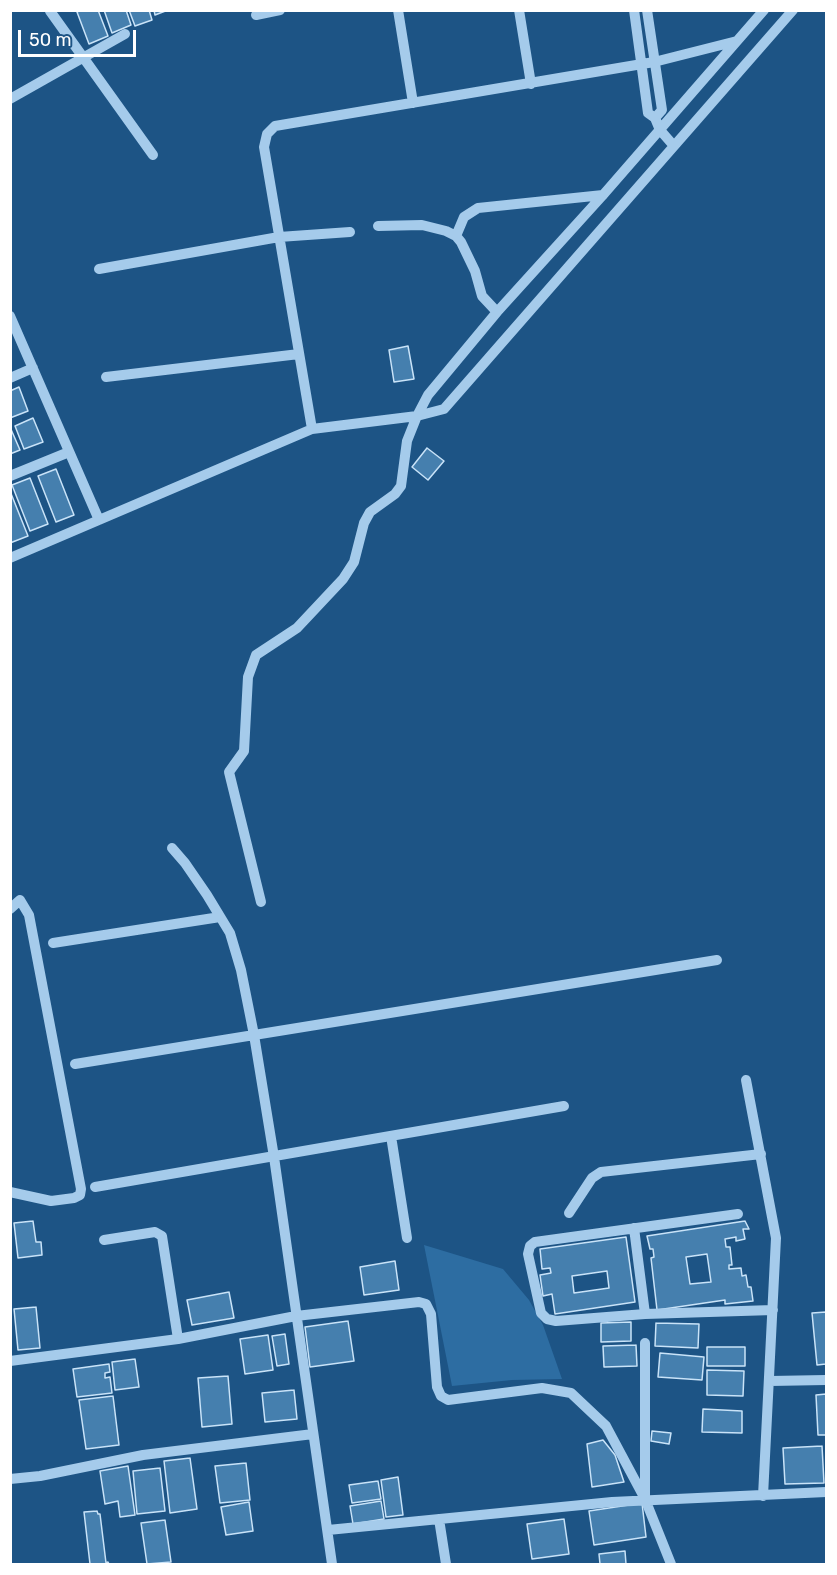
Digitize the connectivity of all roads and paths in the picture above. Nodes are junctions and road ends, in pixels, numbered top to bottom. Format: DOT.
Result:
graph roads {
  1 [pos="280,10"];
  2 [pos="398,10"];
  3 [pos="519,10"];
  4 [pos="634,10"];
  5 [pos="646,10"];
  6 [pos="764,10"];
  7 [pos="793,10"];
  8 [pos="50,11"];
  9 [pos="256,15"];
  10 [pos="125,34"];
  11 [pos="737,41"];
  12 [pos="83,58"];
  13 [pos="654,62"];
  14 [pos="642,64"];
  15 [pos="531,84"];
  16 [pos="10,99"];
  17 [pos="413,103"];
  18 [pos="655,118"];
  19 [pos="660,130"];
  20 [pos="674,146"];
  21 [pos="153,155"];
  22 [pos="603,195"];
  23 [pos="378,226"];
  24 [pos="350,232"];
  25 [pos="456,236"];
  26 [pos="279,237"];
  27 [pos="99,269"];
  28 [pos="497,312"];
  29 [pos="10,316"];
  30 [pos="299,354"];
  31 [pos="33,368"];
  32 [pos="106,376"];
  33 [pos="10,378"];
  34 [pos="417,416"];
  35 [pos="312,429"];
  36 [pos="69,452"];
  37 [pos="10,476"];
  38 [pos="99,520"];
  39 [pos="10,558"];
  40 [pos="172,848"];
  41 [pos="261,902"];
  42 [pos="10,909"];
  43 [pos="220,917"];
  44 [pos="53,943"];
  45 [pos="717,960"];
  46 [pos="254,1035"];
  47 [pos="75,1064"];
  48 [pos="746,1080"];
  49 [pos="564,1106"];
  50 [pos="391,1136"];
  51 [pos="761,1154"];
  52 [pos="274,1157"];
  53 [pos="95,1187"];
  54 [pos="10,1192"];
  55 [pos="569,1213"];
  56 [pos="738,1214"];
  57 [pos="634,1228"];
  58 [pos="407,1238"];
  59 [pos="104,1240"];
  60 [pos="773,1310"];
  61 [pos="645,1314"];
  62 [pos="296,1316"];
  63 [pos="178,1338"];
  64 [pos="645,1343"];
  65 [pos="10,1361"];
  66 [pos="826,1380"];
  67 [pos="770,1381"];
  68 [pos="313,1434"];
  69 [pos="10,1479"];
  70 [pos="826,1492"];
  71 [pos="763,1496"];
  72 [pos="645,1499"];
  73 [pos="439,1519"];
  74 [pos="328,1530"];
  75 [pos="332,1564"];
  76 [pos="446,1564"];
  77 [pos="671,1564"];
  1 -- 9 [label="street"];
  2 -- 17 [label="street"];
  3 -- 15 [label="street"];
  4 -- 14 [label="street"];
  5 -- 13 [label="street"];
  6 -- 11 [label="street"];
  7 -- 20 [label="street"];
  8 -- 12 [label="street"];
  10 -- 12 [label="street"];
  11 -- 13 [label="street"];
  11 -- 19 [label="street"];
  12 -- 16 [label="street"];
  12 -- 21 [label="street"];
  13 -- 14 [label="street"];
  13 -- 18 [label="street"];
  14 -- 15 [label="street"];
  14 -- 18 [label="street"];
  15 -- 17 [label="street"];
  17 -- 26 [label="street"];
  18 -- 19 [label="street"];
  19 -- 20 [label="street"];
  19 -- 22 [label="street"];
  20 -- 34 [label="street"];
  22 -- 25 [label="street"];
  22 -- 28 [label="street"];
  23 -- 25 [label="street"];
  24 -- 26 [label="street"];
  25 -- 28 [label="street"];
  26 -- 27 [label="street"];
  26 -- 30 [label="street"];
  28 -- 34 [label="street"];
  29 -- 31 [label="street"];
  30 -- 32 [label="street"];
  30 -- 35 [label="street"];
  31 -- 33 [label="street"];
  31 -- 36 [label="street"];
  34 -- 35 [label="street"];
  34 -- 41 [label="street"];
  35 -- 38 [label="street"];
  36 -- 37 [label="street"];
  36 -- 38 [label="street"];
  38 -- 39 [label="street"];
  40 -- 43 [label="street"];
  42 -- 54 [label="street"];
  43 -- 44 [label="street"];
  43 -- 46 [label="street"];
  45 -- 46 [label="street"];
  46 -- 47 [label="street"];
  46 -- 52 [label="street"];
  48 -- 51 [label="street"];
  49 -- 50 [label="street"];
  50 -- 52 [label="street"];
  50 -- 58 [label="street"];
  51 -- 55 [label="street"];
  51 -- 60 [label="street"];
  52 -- 53 [label="street"];
  52 -- 62 [label="street"];
  56 -- 57 [label="street"];
  57 -- 61 [label="street"];
  57 -- 61 [label="street"];
  59 -- 63 [label="street"];
  60 -- 61 [label="street"];
  60 -- 67 [label="street"];
  62 -- 63 [label="street"];
  62 -- 68 [label="street"];
  62 -- 72 [label="street"];
  63 -- 65 [label="street"];
  64 -- 72 [label="street"];
  66 -- 67 [label="street"];
  67 -- 71 [label="street"];
  68 -- 69 [label="street"];
  68 -- 74 [label="street"];
  70 -- 71 [label="street"];
  71 -- 72 [label="street"];
  72 -- 73 [label="street"];
  72 -- 77 [label="street"];
  73 -- 74 [label="street"];
  73 -- 76 [label="street"];
  74 -- 75 [label="street"];
}
